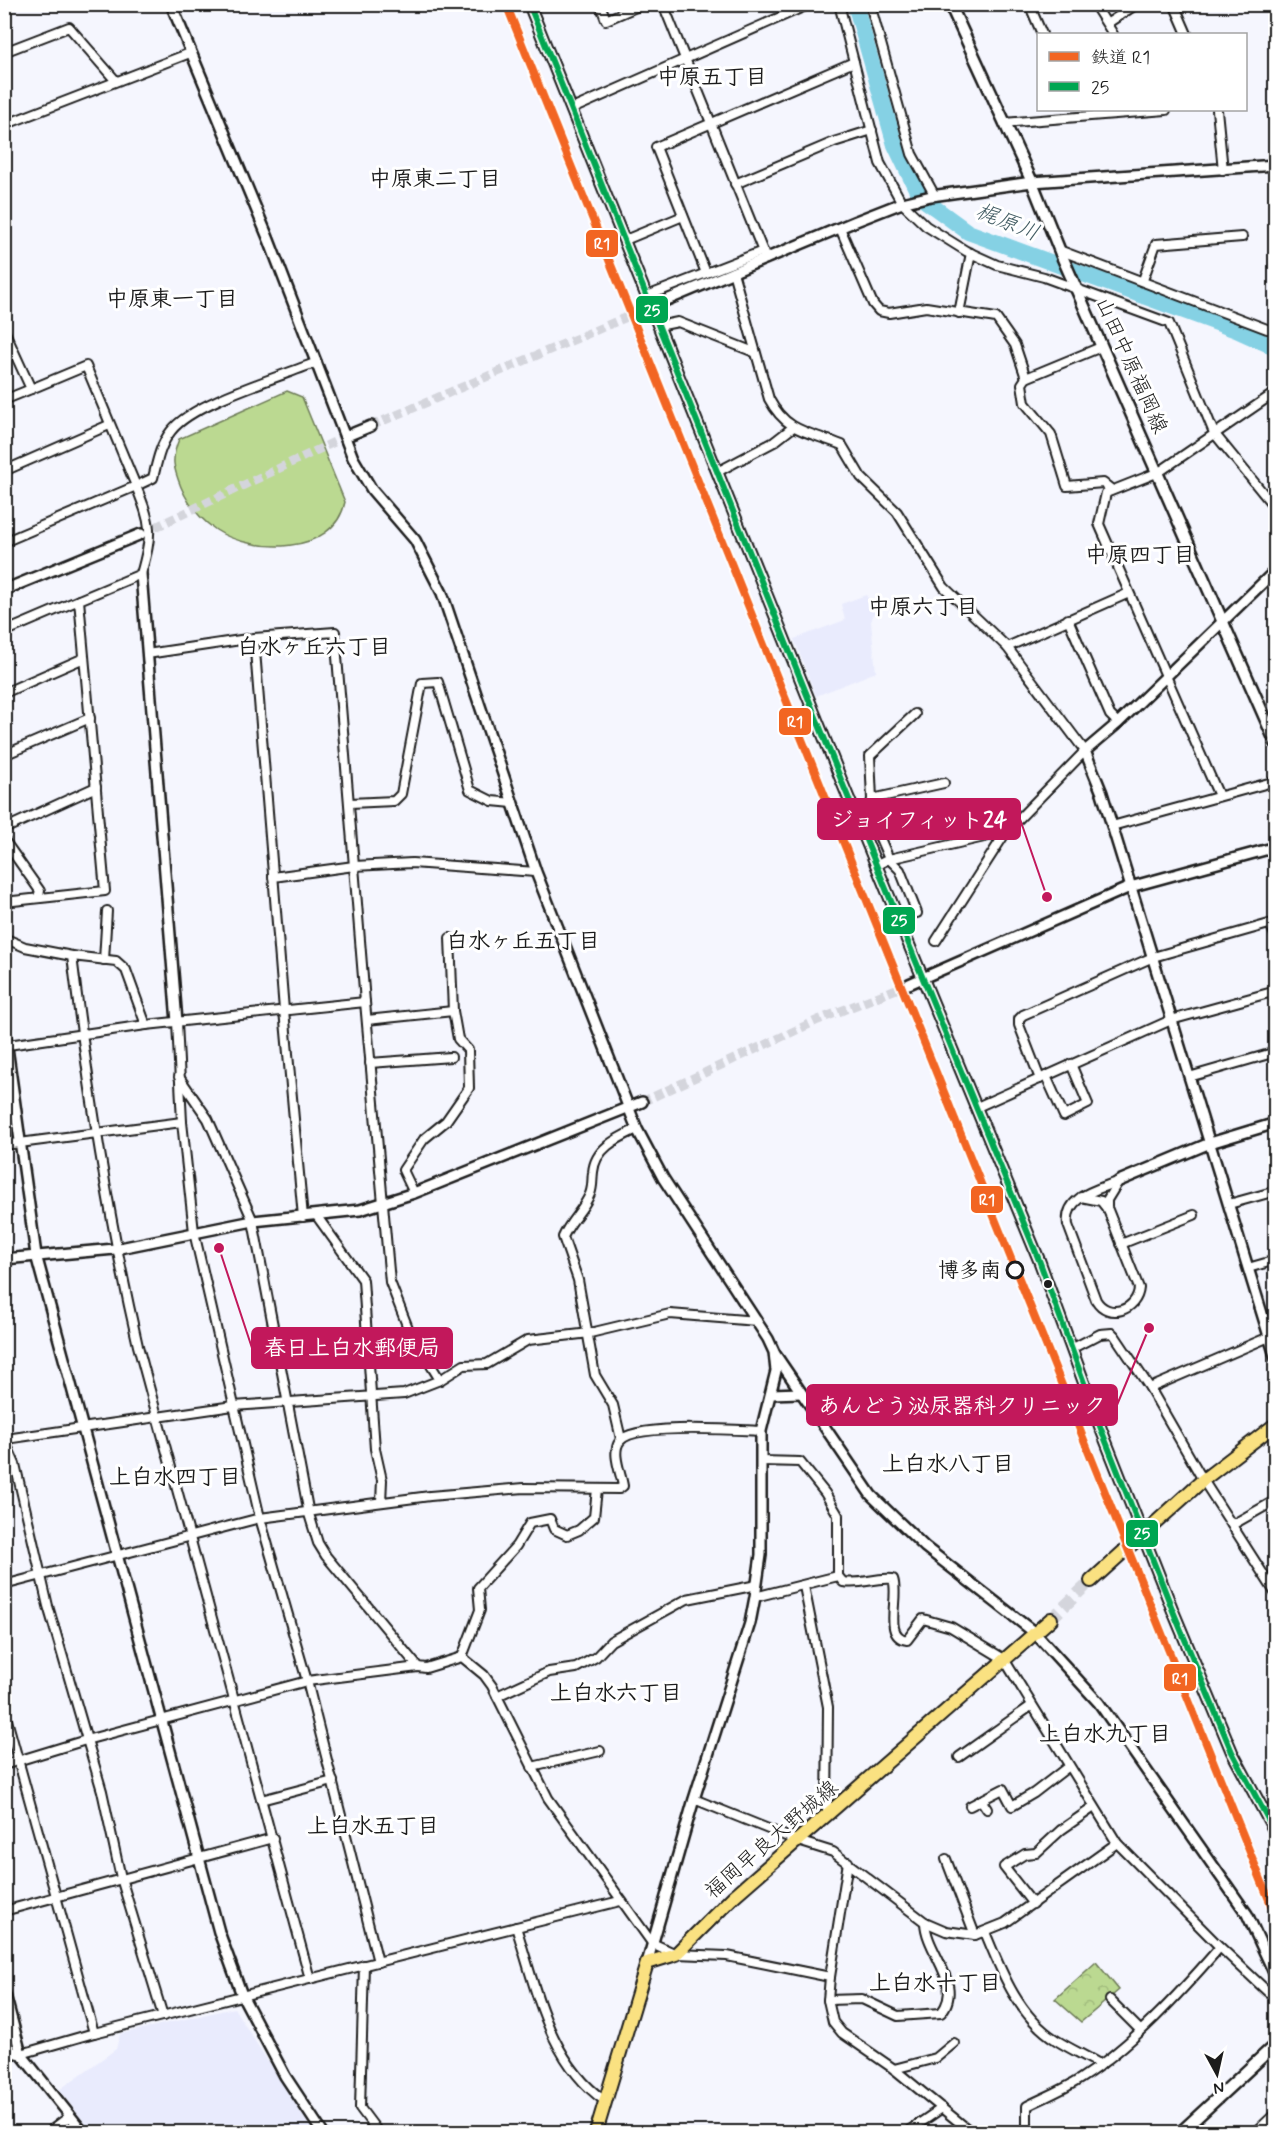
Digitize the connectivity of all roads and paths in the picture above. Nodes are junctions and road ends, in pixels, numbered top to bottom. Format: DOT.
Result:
graph roads {
  1 [pos="171,4"];
  2 [pos="530,4"];
  3 [pos="600,4"];
  4 [pos="643,4"];
  5 [pos="663,4"];
  6 [pos="810,4"];
  7 [pos="839,4"];
  8 [pos="870,4"];
  9 [pos="950,4"];
  10 [pos="1029,4"];
  11 [pos="1094,4"];
  12 [pos="1137,4"];
  13 [pos="1174,4"];
  14 [pos="1108,23"];
  15 [pos="1042,33"];
  16 [pos="1113,33"];
  17 [pos="1187,33"];
  18 [pos="4,52"];
  19 [pos="190,53"];
  20 [pos="685,58"];
  21 [pos="854,62"];
  22 [pos="116,81"];
  23 [pos="572,109"];
  24 [pos="1122,111"];
  25 [pos="1217,111"];
  26 [pos="1076,113"];
  27 [pos="710,123"];
  28 [pos="1004,123"];
  29 [pos="4,125"];
  30 [pos="872,130"];
  31 [pos="1275,165"];
  32 [pos="1223,170"];
  33 [pos="1032,182"];
  34 [pos="735,184"];
  35 [pos="933,196"];
  36 [pos="904,203"];
  37 [pos="683,216"];
  38 [pos="840,228"];
  39 [pos="1242,237"];
  40 [pos="625,240"];
  41 [pos="1060,252"];
  42 [pos="970,253"];
  43 [pos="764,255"];
  44 [pos="733,272"];
  45 [pos="706,273"];
  46 [pos="1143,280"];
  47 [pos="1074,284"];
  48 [pos="647,296"];
  49 [pos="662,302"];
  50 [pos="959,312"];
  51 [pos="658,326"];
  52 [pos="1267,329"];
  53 [pos="4,330"];
  54 [pos="1101,347"];
  55 [pos="754,352"];
  56 [pos="317,362"];
  57 [pos="1026,378"];
  58 [pos="32,389"];
  59 [pos="1275,392"];
  60 [pos="4,400"];
  61 [pos="109,425"];
  62 [pos="371,426"];
  63 [pos="792,428"];
  64 [pos="1214,433"];
  65 [pos="349,435"];
  66 [pos="4,471"];
  67 [pos="719,471"];
  68 [pos="1159,472"];
  69 [pos="136,486"];
  70 [pos="1112,490"];
  71 [pos="1275,509"];
  72 [pos="141,534"];
  73 [pos="4,542"];
  74 [pos="1275,570"];
  75 [pos="141,574"];
  76 [pos="4,590"];
  77 [pos="1129,593"];
  78 [pos="79,600"];
  79 [pos="1068,620"];
  80 [pos="1223,622"];
  81 [pos="4,632"];
  82 [pos="254,638"];
  83 [pos="1007,647"];
  84 [pos="147,654"];
  85 [pos="84,658"];
  86 [pos="1165,676"];
  87 [pos="4,693"];
  88 [pos="915,714"];
  89 [pos="90,718"];
  90 [pos="1118,723"];
  91 [pos="1275,743"];
  92 [pos="1085,751"];
  93 [pos="4,755"];
  94 [pos="1275,781"];
  95 [pos="944,783"];
  96 [pos="96,787"];
  97 [pos="1219,796"];
  98 [pos="872,799"];
  99 [pos="350,803"];
  100 [pos="513,803"];
  101 [pos="1112,825"];
  102 [pos="4,829"];
  103 [pos="1006,832"];
  104 [pos="4,840"];
  105 [pos="1275,847"];
  106 [pos="889,859"];
  107 [pos="877,864"];
  108 [pos="354,866"];
  109 [pos="536,872"];
  110 [pos="273,877"];
  111 [pos="1130,887"];
  112 [pos="38,897"];
  113 [pos="4,902"];
  114 [pos="107,911"];
  115 [pos="917,913"];
  116 [pos="1273,923"];
  117 [pos="1275,937"];
  118 [pos="4,938"];
  119 [pos="450,938"];
  120 [pos="936,941"];
  121 [pos="72,956"];
  122 [pos="1153,957"];
  123 [pos="104,960"];
  124 [pos="922,978"];
  125 [pos="909,984"];
  126 [pos="1275,991"];
  127 [pos="366,1002"];
  128 [pos="284,1011"];
  129 [pos="453,1011"];
  130 [pos="367,1020"];
  131 [pos="1171,1020"];
  132 [pos="177,1022"];
  133 [pos="146,1025"];
  134 [pos="4,1026"];
  135 [pos="81,1035"];
  136 [pos="6,1047"];
  137 [pos="1275,1052"];
  138 [pos="451,1057"];
  139 [pos="370,1063"];
  140 [pos="1071,1064"];
  141 [pos="179,1077"];
  142 [pos="1043,1077"];
  143 [pos="1189,1077"];
  144 [pos="642,1102"];
  145 [pos="628,1107"];
  146 [pos="977,1107"];
  147 [pos="182,1122"];
  148 [pos="1275,1123"];
  149 [pos="637,1129"];
  150 [pos="96,1132"];
  151 [pos="21,1143"];
  152 [pos="1210,1143"];
  153 [pos="4,1145"];
  154 [pos="1119,1181"];
  155 [pos="1275,1191"];
  156 [pos="414,1193"];
  157 [pos="1081,1197"];
  158 [pos="384,1203"];
  159 [pos="1229,1204"];
  160 [pos="1108,1210"];
  161 [pos="316,1215"];
  162 [pos="1194,1215"];
  163 [pos="303,1217"];
  164 [pos="252,1221"];
  165 [pos="194,1232"];
  166 [pos="1121,1244"];
  167 [pos="115,1249"];
  168 [pos="36,1255"];
  169 [pos="4,1258"];
  170 [pos="1275,1260"];
  171 [pos="1248,1268"];
  172 [pos="757,1321"];
  173 [pos="590,1333"];
  174 [pos="1272,1335"];
  175 [pos="1073,1348"];
  176 [pos="774,1352"];
  177 [pos="1275,1359"];
  178 [pos="440,1380"];
  179 [pos="1150,1389"];
  180 [pos="801,1393"];
  181 [pos="771,1394"];
  182 [pos="371,1397"];
  183 [pos="286,1400"];
  184 [pos="233,1406"];
  185 [pos="158,1416"];
  186 [pos="1275,1424"];
  187 [pos="82,1427"];
  188 [pos="761,1431"];
  189 [pos="5,1437"];
  190 [pos="621,1439"];
  191 [pos="761,1461"];
  192 [pos="1203,1480"];
  193 [pos="597,1489"];
  194 [pos="1275,1500"];
  195 [pos="381,1502"];
  196 [pos="308,1513"];
  197 [pos="260,1518"];
  198 [pos="1232,1526"];
  199 [pos="1142,1533"];
  200 [pos="189,1535"];
  201 [pos="116,1556"];
  202 [pos="40,1575"];
  203 [pos="838,1576"];
  204 [pos="1091,1581"];
  205 [pos="4,1585"];
  206 [pos="757,1585"];
  207 [pos="804,1586"];
  208 [pos="1275,1594"];
  209 [pos="755,1597"];
  210 [pos="1051,1619"];
  211 [pos="1035,1633"];
  212 [pos="462,1657"];
  213 [pos="1004,1659"];
  214 [pos="418,1667"];
  215 [pos="307,1681"];
  216 [pos="497,1696"];
  217 [pos="234,1700"];
  218 [pos="1031,1706"];
  219 [pos="4,1709"];
  220 [pos="161,1721"];
  221 [pos="86,1740"];
  222 [pos="600,1751"];
  223 [pos="959,1757"];
  224 [pos="19,1762"];
  225 [pos="4,1765"];
  226 [pos="1069,1766"];
  227 [pos="532,1767"];
  228 [pos="333,1781"];
  229 [pos="694,1799"];
  230 [pos="261,1800"];
  231 [pos="981,1800"];
  232 [pos="970,1806"];
  233 [pos="1094,1807"];
  234 [pos="987,1809"];
  235 [pos="827,1816"];
  236 [pos="1275,1834"];
  237 [pos="273,1838"];
  238 [pos="798,1841"];
  239 [pos="1117,1843"];
  240 [pos="200,1859"];
  241 [pos="946,1859"];
  242 [pos="848,1862"];
  243 [pos="121,1878"];
  244 [pos="56,1896"];
  245 [pos="620,1901"];
  246 [pos="1033,1904"];
  247 [pos="4,1911"];
  248 [pos="925,1922"];
  249 [pos="516,1927"];
  250 [pos="985,1932"];
  251 [pos="975,1935"];
  252 [pos="652,1943"];
  253 [pos="1220,1947"];
  254 [pos="676,1953"];
  255 [pos="378,1962"];
  256 [pos="647,1963"];
  257 [pos="364,1965"];
  258 [pos="830,1977"];
  259 [pos="1275,1977"];
  260 [pos="310,1979"];
  261 [pos="1275,1990"];
  262 [pos="4,1991"];
  263 [pos="242,1995"];
  264 [pos="828,2000"];
  265 [pos="1110,2000"];
  266 [pos="163,2016"];
  267 [pos="1140,2030"];
  268 [pos="94,2033"];
  269 [pos="954,2043"];
  270 [pos="1275,2044"];
  271 [pos="4,2050"];
  272 [pos="21,2054"];
  273 [pos="1101,2065"];
  274 [pos="894,2070"];
  275 [pos="605,2101"];
  276 [pos="942,2108"];
  277 [pos="1275,2113"];
  278 [pos="70,2116"];
  279 [pos="1184,2132"];
  280 [pos="49,2133"];
  281 [pos="84,2133"];
  282 [pos="322,2133"];
  283 [pos="378,2133"];
  284 [pos="596,2133"];
  285 [pos="907,2133"];
  286 [pos="971,2133"];
  287 [pos="1027,2133"];
  288 [pos="1256,2133"];
  1 -- 19 [label="street"];
  2 -- 23 [label="street"];
  3 -- 4 [label="street"];
  5 -- 20 [label="street"];
  6 -- 20 [label="street"];
  7 -- 21 [label="street"];
  8 -- 35 [label="street"];
  9 -- 28 [label="main road, 山田中原福岡線"];
  10 -- 15 [label="street"];
  11 -- 14 [label="street"];
  12 -- 14 [label="street"];
  13 -- 17 [label="street"];
  14 -- 16 [label="street"];
  18 -- 22 [label="street"];
  19 -- 22 [label="street"];
  19 -- 56 [label="street"];
  20 -- 23 [label="street"];
  20 -- 27 [label="street"];
  21 -- 27 [label="street"];
  21 -- 30 [label="street"];
  22 -- 29 [label="street"];
  23 -- 40 [label="street"];
  24 -- 26 [label="street"];
  25 -- 32 [label="street"];
  26 -- 28 [label="street"];
  27 -- 34 [label="street"];
  27 -- 37 [label="street"];
  28 -- 33 [label="main road, 山田中原福岡線"];
  30 -- 34 [label="street"];
  30 -- 36 [label="street"];
  31 -- 32 [label="street"];
  32 -- 33 [label="street"];
  33 -- 35 [label="street"];
  33 -- 41 [label="main road, 山田中原福岡線"];
  34 -- 43 [label="street"];
  35 -- 36 [label="street"];
  36 -- 38 [label="street"];
  36 -- 42 [label="street"];
  37 -- 40 [label="street"];
  37 -- 45 [label="street"];
  38 -- 43 [label="street"];
  38 -- 50 [label="street"];
  39 -- 46 [label="street"];
  40 -- 48 [label="street"];
  41 -- 46 [label="street"];
  41 -- 47 [label="main road, 山田中原福岡線"];
  42 -- 47 [label="street"];
  42 -- 50 [label="street"];
  43 -- 44 [label="street"];
  43 -- 45 [label="street"];
  44 -- 49 [label="street"];
  44 -- 55 [label="street"];
  45 -- 48 [label="street"];
  46 -- 52 [label="street"];
  47 -- 54 [label="main road, 山田中原福岡線"];
  47 -- 64 [label="street"];
  48 -- 51 [label="street"];
  50 -- 57 [label="street"];
  51 -- 55 [label="street"];
  51 -- 67 [label="street"];
  53 -- 58 [label="street"];
  54 -- 57 [label="street"];
  54 -- 68 [label="main road, 山田中原福岡線"];
  55 -- 63 [label="street"];
  56 -- 69 [label="street"];
  56 -- 100 [label="street"];
  57 -- 70 [label="street"];
  58 -- 60 [label="street"];
  58 -- 61 [label="street"];
  59 -- 64 [label="street"];
  61 -- 66 [label="street"];
  61 -- 69 [label="street"];
  62 -- 65 [label="street"];
  63 -- 67 [label="street"];
  63 -- 83 [label="street"];
  64 -- 68 [label="street"];
  64 -- 71 [label="street"];
  67 -- 107 [label="street"];
  68 -- 70 [label="street"];
  68 -- 80 [label="main road, 山田中原福岡線"];
  69 -- 73 [label="street"];
  69 -- 75 [label="street"];
  70 -- 77 [label="street"];
  72 -- 76 [label="street"];
  74 -- 80 [label="street"];
  75 -- 78 [label="street"];
  75 -- 84 [label="street"];
  77 -- 79 [label="street"];
  77 -- 86 [label="street"];
  78 -- 81 [label="street"];
  78 -- 85 [label="street"];
  79 -- 83 [label="street"];
  79 -- 90 [label="street"];
  80 -- 86 [label="street"];
  80 -- 91 [label="main road, 山田中原福岡線"];
  82 -- 84 [label="street"];
  82 -- 99 [label="street"];
  82 -- 110 [label="street"];
  83 -- 92 [label="street"];
  84 -- 132 [label="street"];
  85 -- 87 [label="street"];
  85 -- 89 [label="street"];
  86 -- 90 [label="street"];
  86 -- 97 [label="street"];
  88 -- 98 [label="street"];
  89 -- 93 [label="street"];
  89 -- 96 [label="street"];
  90 -- 92 [label="street"];
  92 -- 101 [label="street"];
  92 -- 103 [label="street"];
  94 -- 97 [label="street"];
  95 -- 98 [label="street"];
  96 -- 102 [label="street"];
  96 -- 112 [label="street"];
  97 -- 101 [label="street"];
  98 -- 106 [label="street"];
  99 -- 100 [label="street"];
  99 -- 108 [label="street"];
  100 -- 109 [label="street"];
  101 -- 111 [label="street"];
  103 -- 106 [label="street"];
  103 -- 120 [label="street"];
  104 -- 112 [label="street"];
  105 -- 111 [label="street"];
  106 -- 107 [label="street"];
  106 -- 115 [label="street"];
  107 -- 124 [label="street"];
  108 -- 109 [label="street"];
  108 -- 110 [label="street"];
  108 -- 127 [label="street"];
  109 -- 145 [label="street"];
  110 -- 128 [label="street"];
  111 -- 122 [label="street"];
  111 -- 124 [label="street"];
  112 -- 113 [label="street"];
  114 -- 123 [label="street"];
  116 -- 117 [label="street"];
  116 -- 122 [label="street"];
  118 -- 121 [label="street"];
  119 -- 129 [label="street"];
  121 -- 123 [label="street"];
  121 -- 135 [label="street"];
  122 -- 131 [label="street"];
  122 -- 142 [label="street"];
  123 -- 133 [label="street"];
  124 -- 125 [label="street"];
  124 -- 146 [label="street"];
  126 -- 131 [label="street"];
  127 -- 128 [label="street"];
  127 -- 130 [label="street"];
  128 -- 132 [label="street"];
  128 -- 163 [label="street"];
  129 -- 130 [label="street"];
  129 -- 156 [label="street"];
  130 -- 139 [label="street"];
  131 -- 140 [label="street"];
  131 -- 143 [label="street"];
  132 -- 133 [label="street"];
  132 -- 141 [label="street"];
  133 -- 135 [label="street"];
  134 -- 136 [label="street"];
  135 -- 136 [label="street"];
  135 -- 150 [label="street"];
  136 -- 151 [label="street"];
  137 -- 143 [label="street"];
  138 -- 139 [label="street"];
  139 -- 158 [label="street"];
  140 -- 142 [label="street"];
  140 -- 142 [label="street"];
  141 -- 147 [label="street"];
  141 -- 164 [label="street"];
  142 -- 146 [label="street"];
  143 -- 152 [label="street"];
  144 -- 145 [label="street"];
  145 -- 149 [label="street"];
  145 -- 156 [label="street"];
  146 -- 175 [label="street"];
  147 -- 150 [label="street"];
  147 -- 165 [label="street"];
  148 -- 152 [label="street"];
  149 -- 172 [label="street"];
  149 -- 173 [label="street"];
  150 -- 151 [label="street"];
  150 -- 167 [label="street"];
  151 -- 153 [label="street"];
  151 -- 168 [label="street"];
  152 -- 154 [label="street"];
  152 -- 159 [label="street"];
  154 -- 157 [label="street"];
  154 -- 160 [label="street"];
  155 -- 159 [label="street"];
  156 -- 158 [label="street"];
  157 -- 160 [label="street"];
  157 -- 166 [label="street"];
  158 -- 161 [label="street"];
  158 -- 178 [label="street"];
  159 -- 171 [label="street"];
  160 -- 166 [label="street"];
  161 -- 163 [label="street"];
  161 -- 182 [label="street"];
  162 -- 166 [label="street"];
  163 -- 164 [label="street"];
  164 -- 165 [label="street"];
  164 -- 183 [label="street"];
  165 -- 167 [label="street"];
  165 -- 184 [label="street"];
  167 -- 168 [label="street"];
  167 -- 185 [label="street"];
  168 -- 169 [label="street"];
  168 -- 187 [label="street"];
  170 -- 171 [label="street"];
  171 -- 174 [label="street"];
  172 -- 173 [label="street"];
  172 -- 176 [label="street"];
  173 -- 178 [label="street"];
  173 -- 190 [label="street"];
  174 -- 177 [label="street"];
  174 -- 179 [label="street"];
  175 -- 179 [label="street"];
  175 -- 199 [label="street"];
  176 -- 180 [label="street"];
  176 -- 181 [label="street"];
  178 -- 182 [label="street"];
  179 -- 192 [label="street"];
  180 -- 181 [label="street"];
  180 -- 211 [label="street"];
  181 -- 188 [label="street"];
  182 -- 183 [label="street"];
  182 -- 195 [label="street"];
  183 -- 184 [label="street"];
  183 -- 196 [label="street"];
  184 -- 185 [label="street"];
  184 -- 197 [label="street"];
  185 -- 187 [label="street"];
  185 -- 200 [label="street"];
  186 -- 192 [label="main road"];
  187 -- 189 [label="street"];
  187 -- 201 [label="street"];
  188 -- 190 [label="street"];
  188 -- 191 [label="street"];
  189 -- 202 [label="street"];
  190 -- 193 [label="street"];
  191 -- 203 [label="street"];
  191 -- 206 [label="street"];
  192 -- 198 [label="street"];
  192 -- 199 [label="main road"];
  193 -- 195 [label="street"];
  193 -- 212 [label="street"];
  194 -- 198 [label="street"];
  195 -- 196 [label="street"];
  196 -- 197 [label="street"];
  196 -- 214 [label="street"];
  197 -- 200 [label="street"];
  197 -- 215 [label="street"];
  198 -- 208 [label="street"];
  199 -- 204 [label="main road"];
  199 -- 236 [label="street"];
  200 -- 201 [label="street"];
  200 -- 217 [label="street"];
  201 -- 202 [label="street"];
  201 -- 220 [label="street"];
  202 -- 205 [label="street"];
  202 -- 221 [label="street"];
  203 -- 207 [label="street"];
  203 -- 213 [label="street"];
  206 -- 209 [label="street"];
  206 -- 216 [label="street"];
  207 -- 209 [label="street"];
  207 -- 235 [label="street"];
  209 -- 229 [label="street"];
  210 -- 211 [label="main road, 福岡早良大野城線"];
  211 -- 213 [label="main road, 福岡早良大野城線"];
  211 -- 259 [label="street"];
  212 -- 214 [label="street"];
  212 -- 216 [label="street"];
  213 -- 218 [label="street"];
  213 -- 235 [label="main road, 福岡早良大野城線"];
  214 -- 215 [label="street"];
  215 -- 217 [label="street"];
  215 -- 228 [label="street"];
  216 -- 227 [label="street"];
  217 -- 220 [label="street"];
  217 -- 230 [label="street"];
  218 -- 223 [label="street"];
  218 -- 226 [label="street"];
  219 -- 224 [label="street"];
  220 -- 221 [label="street"];
  220 -- 240 [label="street"];
  221 -- 224 [label="street"];
  221 -- 243 [label="street"];
  222 -- 227 [label="street"];
  224 -- 225 [label="street"];
  224 -- 244 [label="street"];
  226 -- 231 [label="street"];
  226 -- 233 [label="street"];
  227 -- 245 [label="street"];
  228 -- 230 [label="street"];
  228 -- 255 [label="street"];
  229 -- 238 [label="street"];
  229 -- 252 [label="street"];
  230 -- 237 [label="street"];
  231 -- 232 [label="street"];
  231 -- 234 [label="street"];
  233 -- 239 [label="street"];
  233 -- 246 [label="street"];
  235 -- 238 [label="main road, 福岡早良大野城線"];
  237 -- 240 [label="street"];
  237 -- 260 [label="street"];
  238 -- 242 [label="street"];
  238 -- 254 [label="main road, 福岡早良大野城線"];
  239 -- 246 [label="street"];
  239 -- 253 [label="street"];
  240 -- 243 [label="street"];
  240 -- 263 [label="street"];
  241 -- 251 [label="street"];
  242 -- 248 [label="street"];
  242 -- 258 [label="street"];
  243 -- 244 [label="street"];
  243 -- 266 [label="street"];
  244 -- 247 [label="street"];
  244 -- 268 [label="street"];
  245 -- 249 [label="street"];
  245 -- 252 [label="street"];
  246 -- 250 [label="street"];
  248 -- 251 [label="street"];
  248 -- 264 [label="street"];
  249 -- 255 [label="street"];
  249 -- 275 [label="street"];
  250 -- 251 [label="street"];
  250 -- 273 [label="street"];
  252 -- 254 [label="street"];
  252 -- 256 [label="street"];
  253 -- 261 [label="street"];
  253 -- 267 [label="street"];
  254 -- 256 [label="main road, 福岡早良大野城線"];
  254 -- 258 [label="street"];
  255 -- 257 [label="street"];
  256 -- 275 [label="main road"];
  257 -- 260 [label="street"];
  257 -- 283 [label="street"];
  258 -- 264 [label="street"];
  260 -- 263 [label="street"];
  262 -- 272 [label="street"];
  263 -- 266 [label="street"];
  263 -- 282 [label="street"];
  264 -- 274 [label="street"];
  265 -- 267 [label="street"];
  266 -- 268 [label="street"];
  267 -- 273 [label="street"];
  268 -- 272 [label="street"];
  269 -- 274 [label="street"];
  270 -- 279 [label="main road"];
  271 -- 272 [label="street"];
  272 -- 278 [label="street"];
  273 -- 287 [label="street"];
  274 -- 276 [label="street"];
  275 -- 284 [label="main road"];
  276 -- 285 [label="street"];
  276 -- 286 [label="street"];
  277 -- 288 [label="street"];
  278 -- 280 [label="street"];
  278 -- 281 [label="street"];
}
